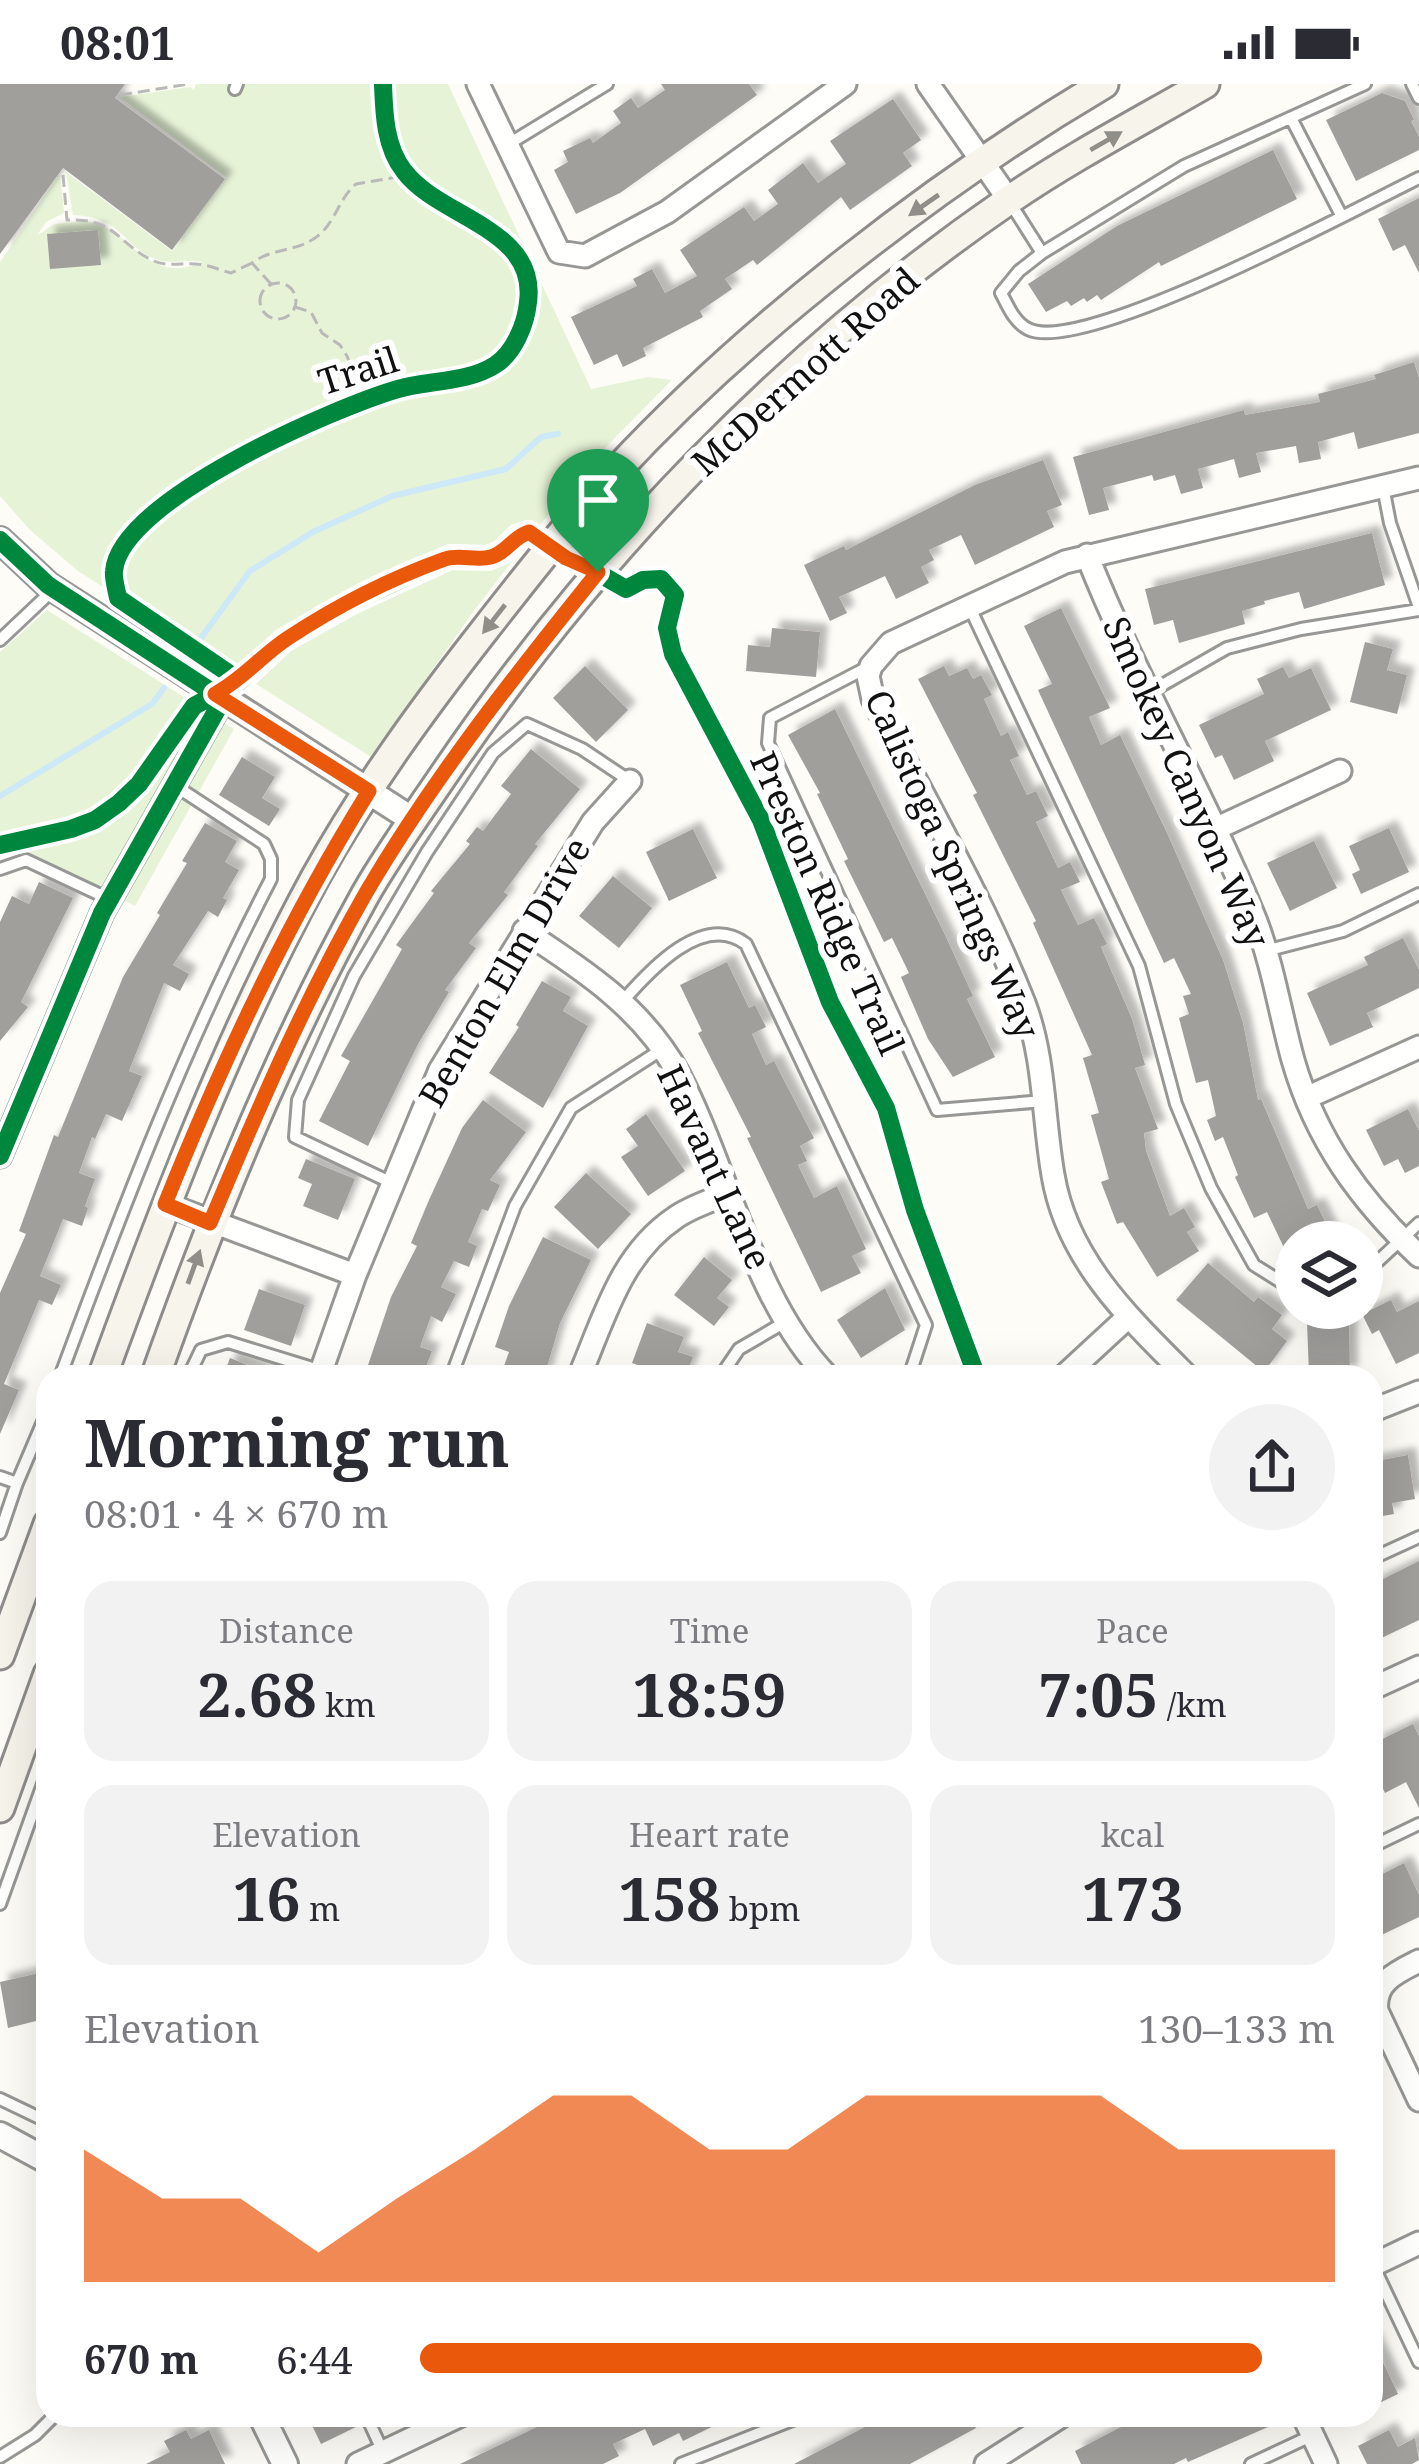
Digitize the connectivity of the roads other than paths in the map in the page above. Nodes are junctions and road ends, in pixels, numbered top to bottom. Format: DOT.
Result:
graph roads {
  1 [pos="478,84"];
  2 [pos="607,84"];
  3 [pos="845,84"];
  4 [pos="928,84"];
  5 [pos="1104,84"];
  6 [pos="1204,84"];
  7 [pos="1365,84"];
  8 [pos="1412,84"];
  9 [pos="1337,90"];
  10 [pos="1419,98"];
  11 [pos="1291,118"];
  12 [pos="508,145"];
  13 [pos="984,164"];
  14 [pos="1419,178"];
  15 [pos="1009,200"];
  16 [pos="1341,215"];
  17 [pos="1042,253"];
  18 [pos="1419,478"];
  19 [pos="1383,487"];
  20 [pos="0,540"];
  21 [pos="1087,555"];
  22 [pos="54,589"];
  23 [pos="969,606"];
  24 [pos="1419,608"];
  25 [pos="0,640"];
  26 [pos="871,666"];
  27 [pos="212,692"];
  28 [pos="1147,694"];
  29 [pos="1340,771"];
  30 [pos="630,781"];
  31 [pos="174,785"];
  32 [pos="369,791"];
  33 [pos="413,820"];
  34 [pos="1213,830"];
  35 [pos="0,869"];
  36 [pos="1419,894"];
  37 [pos="109,899"];
  38 [pos="524,931"];
  39 [pos="1265,951"];
  40 [pos="622,1001"];
  41 [pos="1419,1047"];
  42 [pos="662,1050"];
  43 [pos="1306,1098"];
  44 [pos="1044,1101"];
  45 [pos="0,1156"];
  46 [pos="392,1183"];
  47 [pos="727,1194"];
  48 [pos="165,1204"];
  49 [pos="210,1223"];
  50 [pos="1419,1223"];
  51 [pos="1401,1239"];
  52 [pos="1383,1256"];
  53 [pos="1419,1256"];
  54 [pos="356,1275"];
  55 [pos="1275,1278"];
  56 [pos="1128,1317"];
  57 [pos="787,1321"];
  58 [pos="64,1365"];
  59 [pos="106,1365"];
  60 [pos="159,1365"];
  61 [pos="194,1365"];
  62 [pos="295,1365"];
  63 [pos="324,1365"];
  64 [pos="455,1365"];
  65 [pos="584,1365"];
  66 [pos="729,1365"];
  67 [pos="817,1365"];
  68 [pos="913,1365"];
  69 [pos="1076,1365"];
  70 [pos="1176,1365"];
  71 [pos="1419,1392"];
  72 [pos="1383,1406"];
  73 [pos="36,1439"];
  74 [pos="0,1477"];
  75 [pos="17,1483"];
  76 [pos="0,1533"];
  77 [pos="1419,1537"];
  78 [pos="1383,1554"];
  79 [pos="36,1557"];
  80 [pos="0,1655"];
  81 [pos="1419,1667"];
  82 [pos="1383,1684"];
  83 [pos="36,1708"];
  84 [pos="36,1804"];
  85 [pos="0,1808"];
  86 [pos="1419,1824"];
  87 [pos="1383,1840"];
  88 [pos="0,1904"];
  89 [pos="1419,1961"];
  90 [pos="1383,1986"];
  91 [pos="1383,2024"];
  92 [pos="0,2099"];
  93 [pos="1419,2100"];
  94 [pos="36,2116"];
  95 [pos="0,2135"];
  96 [pos="36,2154"];
  97 [pos="1419,2243"];
  98 [pos="1383,2261"];
  99 [pos="1383,2288"];
  100 [pos="1419,2362"];
  101 [pos="42,2427"];
  102 [pos="267,2427"];
  103 [pos="372,2427"];
  104 [pos="436,2427"];
  105 [pos="775,2427"];
  106 [pos="1044,2427"];
  107 [pos="1305,2427"];
  108 [pos="1309,2427"];
  109 [pos="383,2452"];
  110 [pos="0,2457"];
  111 [pos="285,2464"];
  112 [pos="358,2464"];
  113 [pos="681,2464"];
  114 [pos="986,2464"];
  115 [pos="1251,2464"];
  116 [pos="1326,2464"];
  1 -- 12 [label="street"];
  2 -- 12 [label="lane"];
  3 -- 12 [label="street"];
  4 -- 13 [label="street"];
  5 -- 13 [label="main road, McDermott Road"];
  15 -- 6 [label="main road, McDermott Road, one-way"];
  7 -- 9 [label="lane"];
  8 -- 10 [label="lane"];
  9 -- 11 [label="lane"];
  11 -- 16 [label="lane"];
  11 -- 17 [label="lane"];
  13 -- 15 [label="street"];
  13 -- 32 [label="main road, McDermott Road, one-way"];
  14 -- 16 [label="lane"];
  15 -- 17 [label="lane"];
  15 -- 33 [label="main road, McDermott Road"];
  16 -- 17 [label="lane"];
  18 -- 19 [label="street"];
  19 -- 21 [label="street"];
  19 -- 24 [label="lane"];
  20 -- 22 [label="street"];
  21 -- 23 [label="street"];
  21 -- 28 [label="street, Smokey Canyon Way"];
  22 -- 25 [label="lane"];
  22 -- 27 [label="street"];
  23 -- 26 [label="street"];
  23 -- 55 [label="lane"];
  24 -- 28 [label="lane"];
  26 -- 44 [label="street, Calistoga Springs Way"];
  26 -- 44 [label="lane"];
  27 -- 31 [label="street"];
  27 -- 32 [label="street"];
  28 -- 34 [label="street, Smokey Canyon Way"];
  29 -- 34 [label="street"];
  30 -- 38 [label="street, Benton Elm Drive"];
  30 -- 46 [label="lane"];
  31 -- 37 [label="street"];
  31 -- 58 [label="lane"];
  32 -- 33 [label="street"];
  32 -- 48 [label="main road, McDermott Road"];
  33 -- 49 [label="main road, McDermott Road"];
  34 -- 39 [label="street, Smokey Canyon Way"];
  35 -- 37 [label="lane"];
  36 -- 39 [label="lane"];
  37 -- 45 [label="street"];
  38 -- 40 [label="street, Havant Lane"];
  38 -- 46 [label="street, Benton Elm Drive"];
  39 -- 43 [label="street, Smokey Canyon Way"];
  40 -- 42 [label="street, Havant Lane"];
  40 -- 68 [label="lane"];
  41 -- 43 [label="street"];
  42 -- 47 [label="street, Havant Lane"];
  42 -- 64 [label="lane"];
  43 -- 51 [label="street, Smokey Canyon Way"];
  44 -- 56 [label="street, Calistoga Springs Way"];
  46 -- 54 [label="street, Benton Elm Drive"];
  47 -- 57 [label="street, Havant Lane"];
  47 -- 65 [label="street"];
  48 -- 49 [label="street"];
  48 -- 59 [label="main road, McDermott Road"];
  49 -- 54 [label="street"];
  60 -- 49 [label="main road, McDermott Road, one-way"];
  50 -- 51 [label="lane"];
  51 -- 52 [label="lane"];
  51 -- 53 [label="street, Smokey Canyon Way"];
  54 -- 63 [label="street, Benton Elm Drive"];
  56 -- 69 [label="street"];
  56 -- 70 [label="street, Calistoga Springs Way"];
  57 -- 66 [label="lane"];
  57 -- 67 [label="street, Havant Lane"];
  61 -- 62 [label="lane"];
  71 -- 72 [label="street"];
  73 -- 75 [label="lane"];
  74 -- 75 [label="lane"];
  75 -- 76 [label="lane"];
  77 -- 78 [label="lane"];
  79 -- 80 [label="main road"];
  81 -- 82 [label="street"];
  83 -- 85 [label="main road"];
  84 -- 88 [label="lane"];
  86 -- 87 [label="lane"];
  89 -- 90 [label="street"];
  91 -- 93 [label="street"];
  92 -- 94 [label="lane"];
  95 -- 96 [label="street"];
  97 -- 98 [label="street"];
  99 -- 100 [label="lane"];
  101 -- 110 [label="lane"];
  102 -- 111 [label="street"];
  103 -- 109 [label="lane"];
  104 -- 109 [label="street"];
  105 -- 113 [label="lane"];
  106 -- 114 [label="street"];
  107 -- 115 [label="lane"];
  108 -- 116 [label="street"];
  109 -- 112 [label="street"];
}
